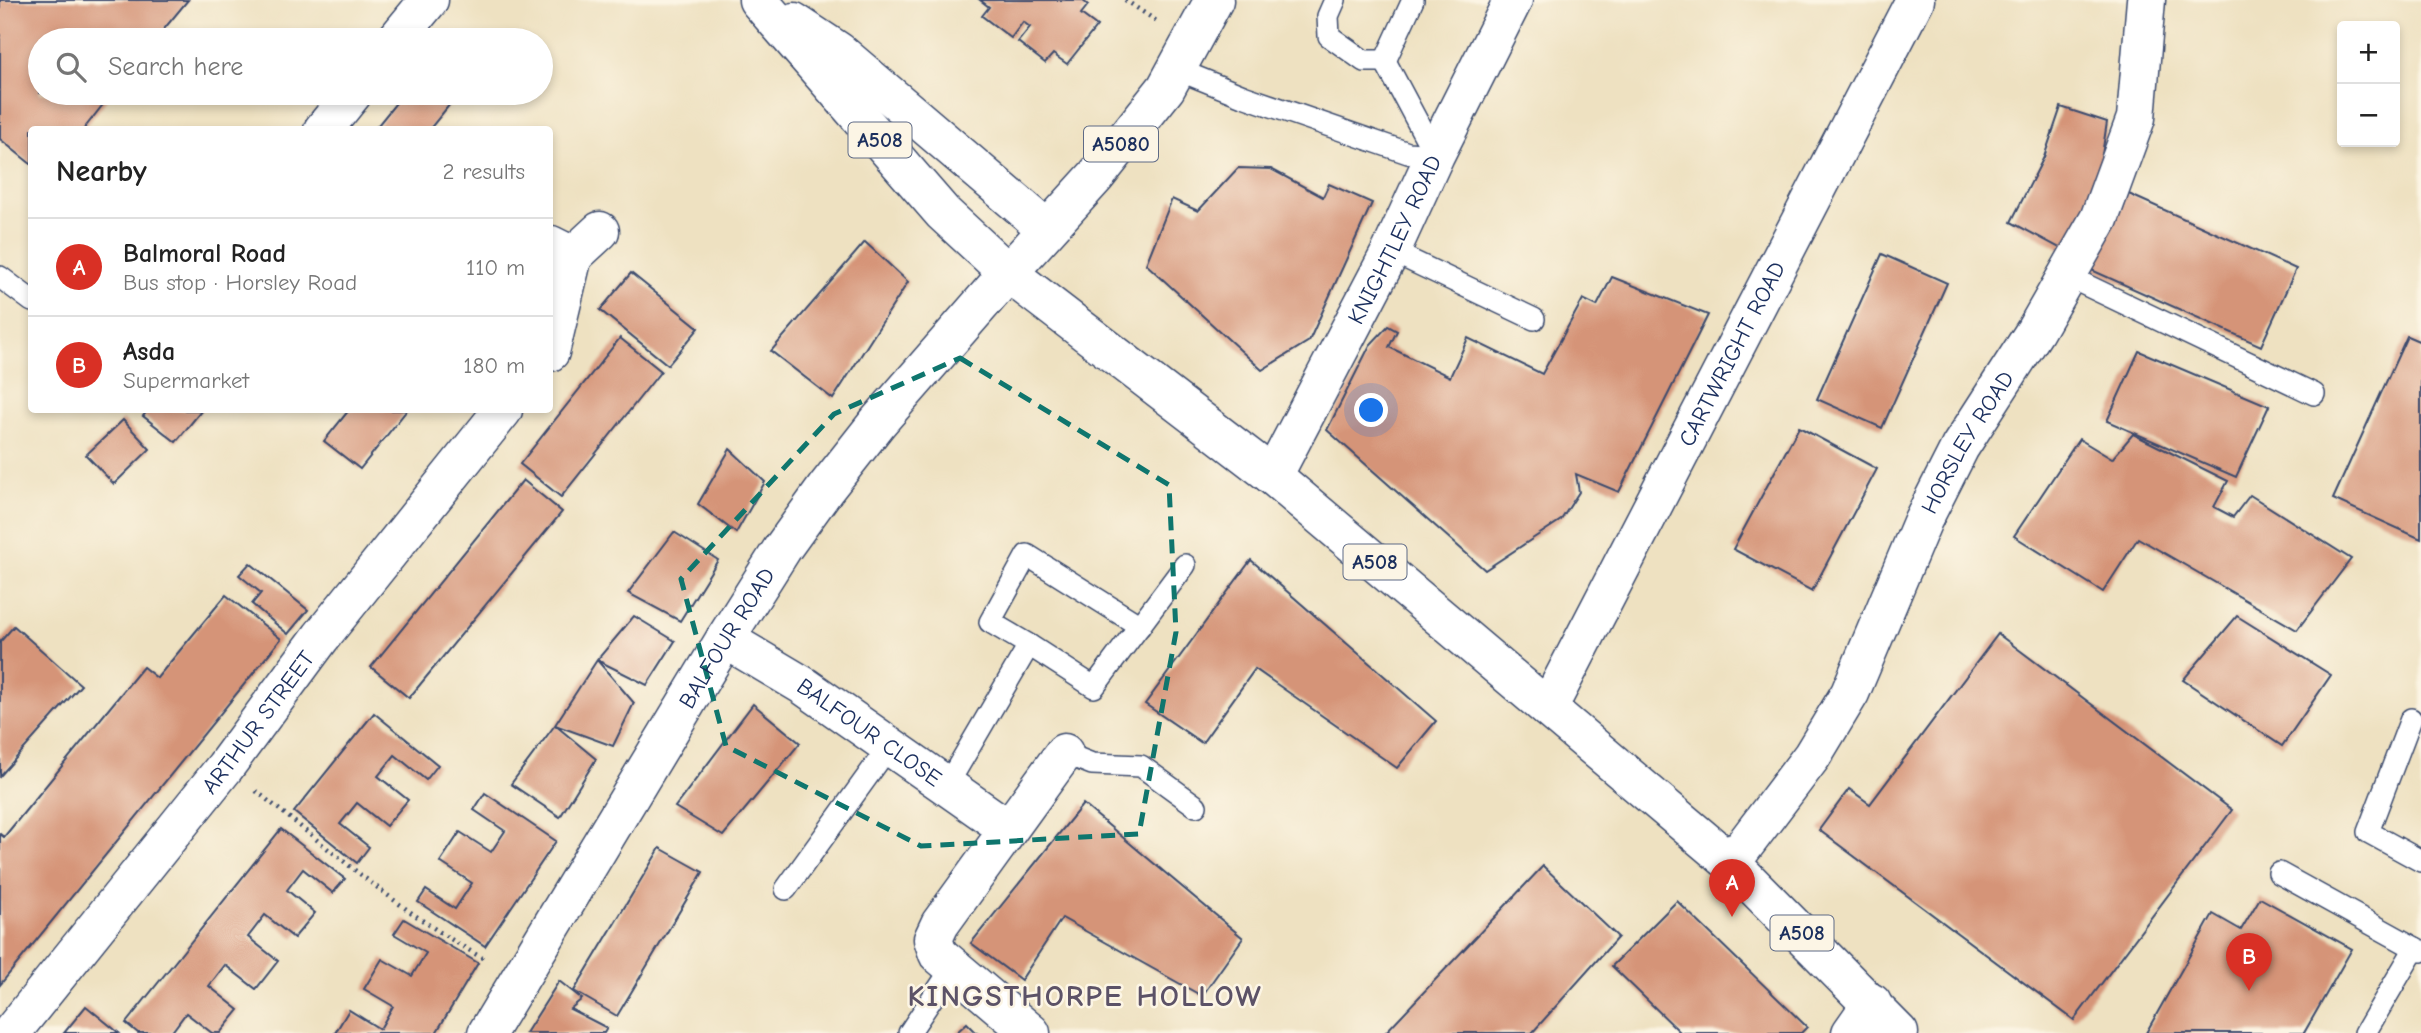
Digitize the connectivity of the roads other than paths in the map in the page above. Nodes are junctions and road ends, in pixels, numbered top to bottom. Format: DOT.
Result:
graph roads {
  1 [pos="429,0"];
  2 [pos="759,0"];
  3 [pos="1214,0"];
  4 [pos="1335,0"];
  5 [pos="1413,0"];
  6 [pos="1513,0"];
  7 [pos="1915,0"];
  8 [pos="2146,0"];
  9 [pos="406,28"];
  10 [pos="1385,61"];
  11 [pos="1176,69"];
  12 [pos="343,105"];
  13 [pos="326,126"];
  14 [pos="1435,155"];
  15 [pos="1047,229"];
  16 [pos="574,244"];
  17 [pos="1391,251"];
  18 [pos="1008,273"];
  19 [pos="0,276"];
  20 [pos="2067,276"];
  21 [pos="28,298"];
  22 [pos="1534,319"];
  23 [pos="553,338"];
  24 [pos="2314,394"];
  25 [pos="501,413"];
  26 [pos="1273,476"];
  27 [pos="1185,565"];
  28 [pos="1140,626"];
  29 [pos="725,639"];
  30 [pos="1029,645"];
  31 [pos="1548,708"];
  32 [pos="2410,719"];
  33 [pos="890,746"];
  34 [pos="1064,753"];
  35 [pos="946,787"];
  36 [pos="1196,806"];
  37 [pos="1008,830"];
  38 [pos="2421,862"];
  39 [pos="1731,863"];
  40 [pos="2279,873"];
  41 [pos="786,889"];
  42 [pos="2418,949"];
  43 [pos="954,967"];
  44 [pos="1861,1018"];
  45 [pos="2368,1032"];
  46 [pos="12,1033"];
  47 [pos="487,1033"];
  48 [pos="909,1033"];
  49 [pos="1031,1033"];
  50 [pos="1899,1033"];
  1 -- 9 [label="main road"];
  2 -- 15 [label="main road, A508"];
  2 -- 18 [label="main road, A508"];
  3 -- 11 [label="main road, A5080"];
  4 -- 10 [label="lane"];
  5 -- 10 [label="lane"];
  6 -- 14 [label="main road, KNIGHTLEY ROAD"];
  7 -- 31 [label="main road, CARTWRIGHT ROAD"];
  8 -- 20 [label="main road, HORSLEY ROAD"];
  10 -- 14 [label="lane"];
  11 -- 14 [label="lane"];
  11 -- 15 [label="main road, A5080"];
  12 -- 13 [label="main road"];
  14 -- 17 [label="main road, KNIGHTLEY ROAD"];
  15 -- 18 [label="main road, A5080"];
  16 -- 23 [label="main road"];
  17 -- 22 [label="lane"];
  17 -- 26 [label="main road, KNIGHTLEY ROAD"];
  18 -- 26 [label="main road, A508"];
  18 -- 29 [label="main road, BALFOUR ROAD"];
  19 -- 21 [label="lane"];
  20 -- 24 [label="lane"];
  20 -- 39 [label="main road, HORSLEY ROAD"];
  25 -- 46 [label="main road, ARTHUR STREET"];
  26 -- 31 [label="main road, A508"];
  27 -- 28 [label="lane"];
  28 -- 30 [label="lane"];
  28 -- 30 [label="lane"];
  29 -- 33 [label="main road, BALFOUR CLOSE"];
  29 -- 47 [label="main road, BALFOUR ROAD"];
  30 -- 35 [label="lane"];
  31 -- 39 [label="main road, A508"];
  32 -- 38 [label="lane"];
  33 -- 35 [label="main road, BALFOUR CLOSE"];
  33 -- 41 [label="lane"];
  34 -- 36 [label="lane"];
  34 -- 37 [label="main road"];
  35 -- 37 [label="main road, BALFOUR CLOSE"];
  37 -- 43 [label="main road"];
  39 -- 44 [label="main road, A508"];
  40 -- 42 [label="lane"];
  42 -- 45 [label="lane"];
  43 -- 48 [label="lane"];
  43 -- 49 [label="main road"];
  44 -- 50 [label="main road, A508"];
}
